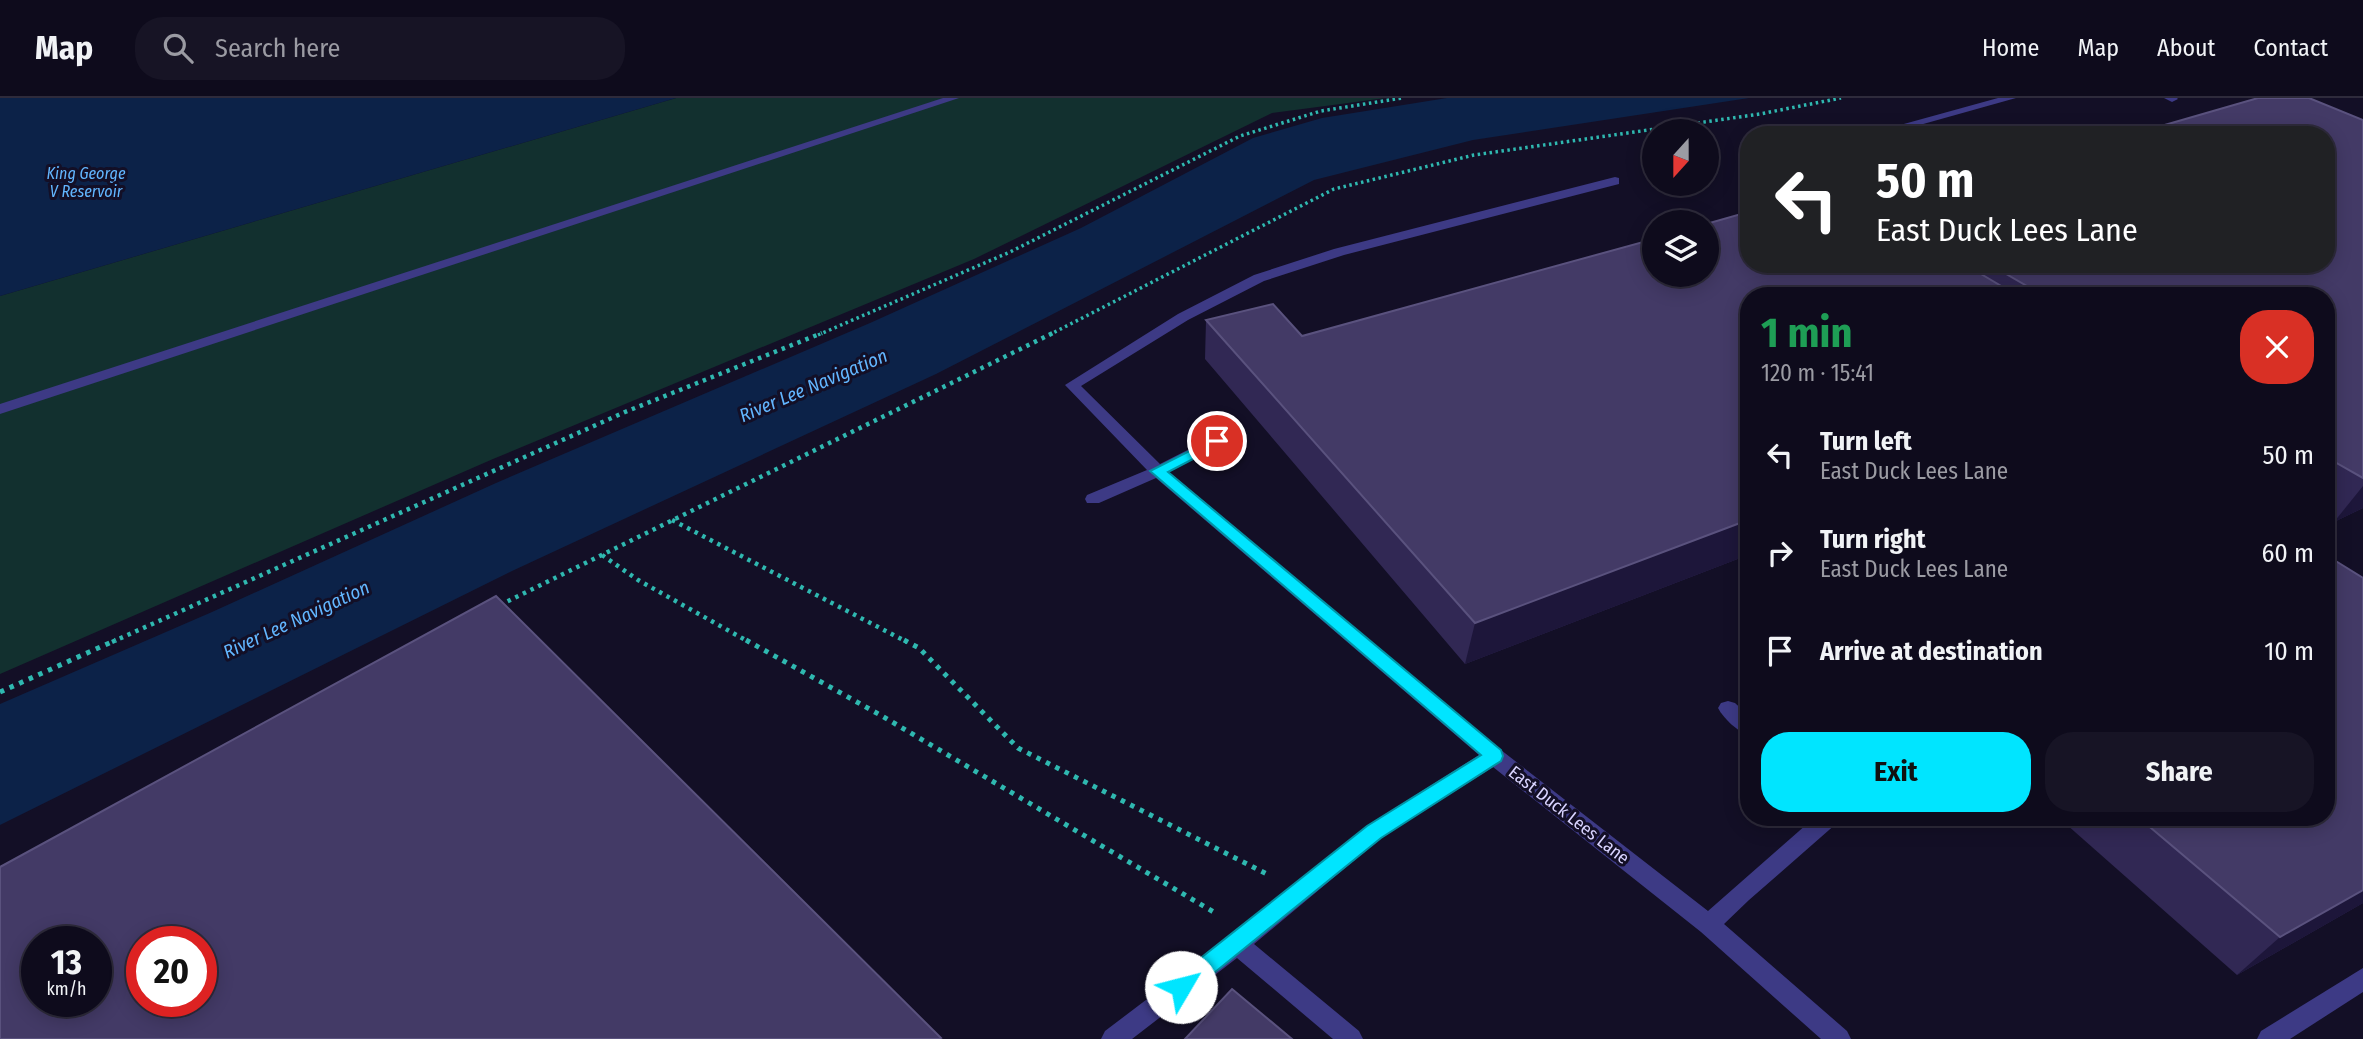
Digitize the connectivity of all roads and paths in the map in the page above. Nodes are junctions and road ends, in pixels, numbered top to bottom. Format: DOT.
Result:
graph roads {
  1 [pos="954,98"];
  2 [pos="1402,98"];
  3 [pos="2011,98"];
  4 [pos="1904,126"];
  5 [pos="1615,181"];
  6 [pos="0,409"];
  7 [pos="1217,441"];
  8 [pos="1158,471"];
  9 [pos="1093,499"];
  10 [pos="671,520"];
  11 [pos="601,554"];
  12 [pos="568,570"];
  13 [pos="490,610"];
  14 [pos="0,692"];
  15 [pos="1728,708"];
  16 [pos="1740,719"];
  17 [pos="1494,756"];
  18 [pos="1819,826"];
  19 [pos="1302,891"];
  20 [pos="1709,925"];
  21 [pos="1244,939"];
  22 [pos="2363,979"];
  23 [pos="1113,1039"];
  24 [pos="1351,1039"];
  25 [pos="1839,1039"];
  26 [pos="2269,1039"];
  1 -- 6 [label="street"];
  2 -- 14 [label="path"];
  3 -- 4 [label="street"];
  5 -- 8 [label="street, East Duck Lees Lane"];
  7 -- 8 [label="street"];
  8 -- 9 [label="street"];
  8 -- 17 [label="street, East Duck Lees Lane"];
  10 -- 19 [label="path"];
  11 -- 21 [label="path"];
  12 -- 13 [label="path"];
  15 -- 16 [label="street"];
  17 -- 19 [label="street"];
  17 -- 20 [label="street, East Duck Lees Lane"];
  18 -- 20 [label="street"];
  19 -- 21 [label="street"];
  20 -- 25 [label="street, East Duck Lees Lane"];
  21 -- 23 [label="street"];
  21 -- 24 [label="street"];
  22 -- 26 [label="street"];
}
